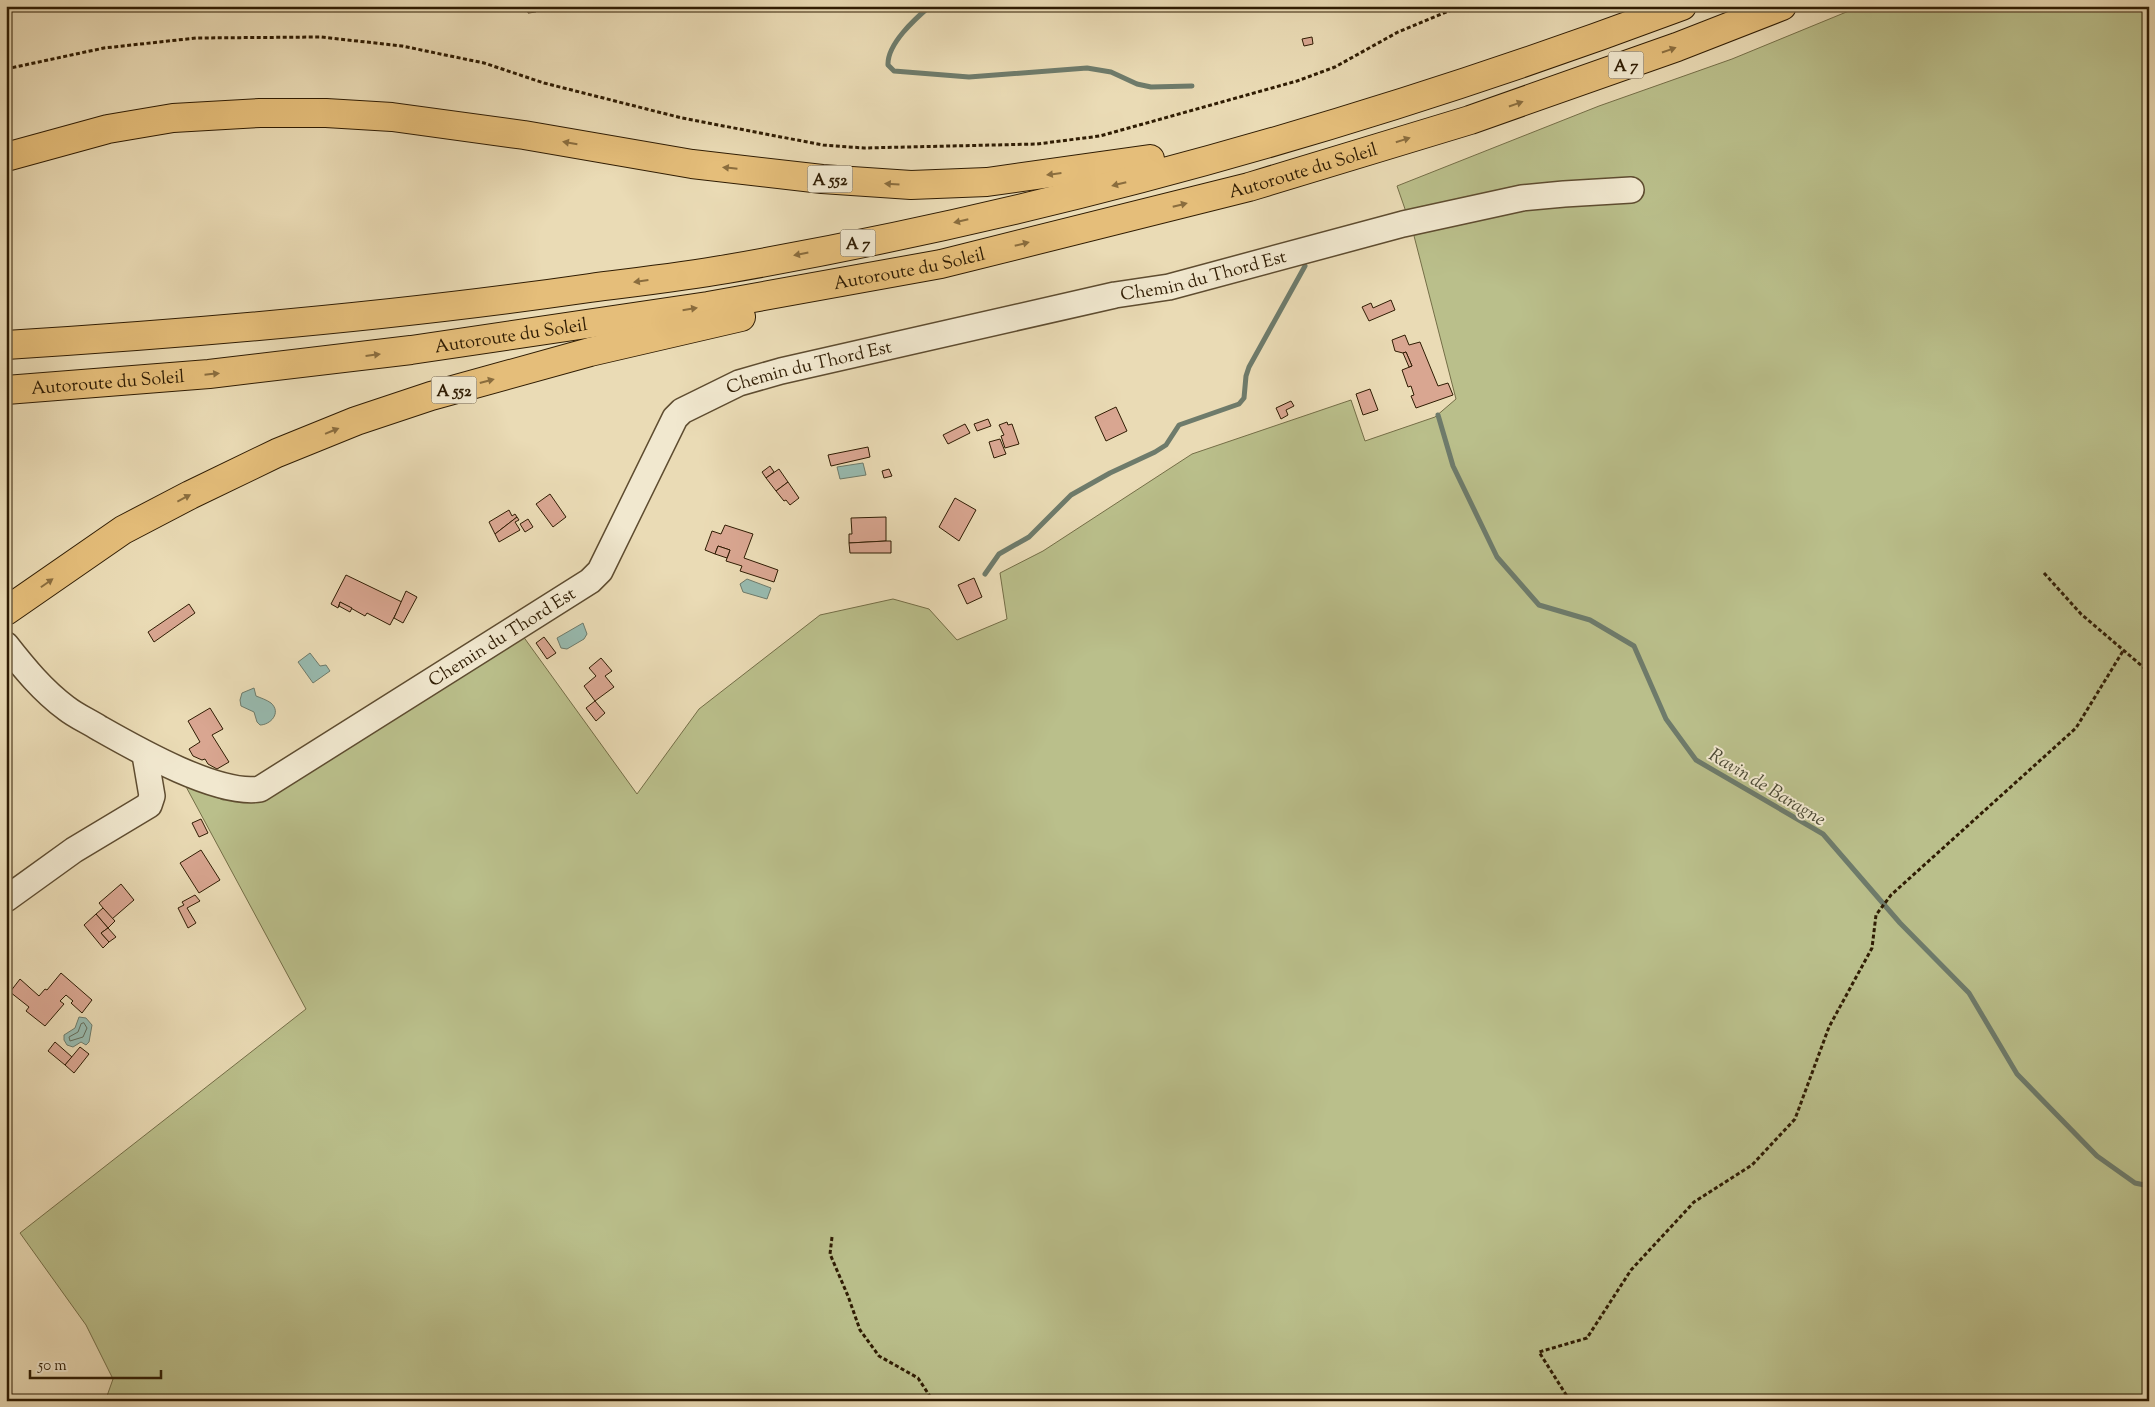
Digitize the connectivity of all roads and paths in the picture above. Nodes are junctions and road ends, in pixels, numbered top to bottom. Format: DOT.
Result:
graph roads {
  1 [pos="1461,6"];
  2 [pos="1638,6"];
  3 [pos="1682,6"];
  4 [pos="1782,6"];
  5 [pos="6,69"];
  6 [pos="6,157"];
  7 [pos="1631,190"];
  8 [pos="940,264"];
  9 [pos="6,345"];
  10 [pos="6,390"];
  11 [pos="2044,573"];
  12 [pos="6,610"];
  13 [pos="6,645"];
  14 [pos="2123,651"];
  15 [pos="2149,672"];
  16 [pos="145,755"];
  17 [pos="6,899"];
  18 [pos="832,1237"];
  19 [pos="933,1401"];
  20 [pos="1570,1401"];
  1 -- 5 [label="path"];
  2 -- 6 [label="highway, A 552, one-way"];
  3 -- 9 [label="highway, Autoroute du Soleil / A 7, one-way"];
  8 -- 4 [label="highway, Autoroute du Soleil / A 7, one-way"];
  7 -- 16 [label="street, Chemin du Thord Est"];
  10 -- 8 [label="highway, Autoroute du Soleil / A 7, one-way"];
  12 -- 8 [label="highway, A 552, one-way"];
  11 -- 14 [label="path"];
  13 -- 16 [label="street, Chemin du Thord Est"];
  14 -- 15 [label="path"];
  14 -- 20 [label="path"];
  16 -- 17 [label="street"];
  18 -- 19 [label="path"];
}
